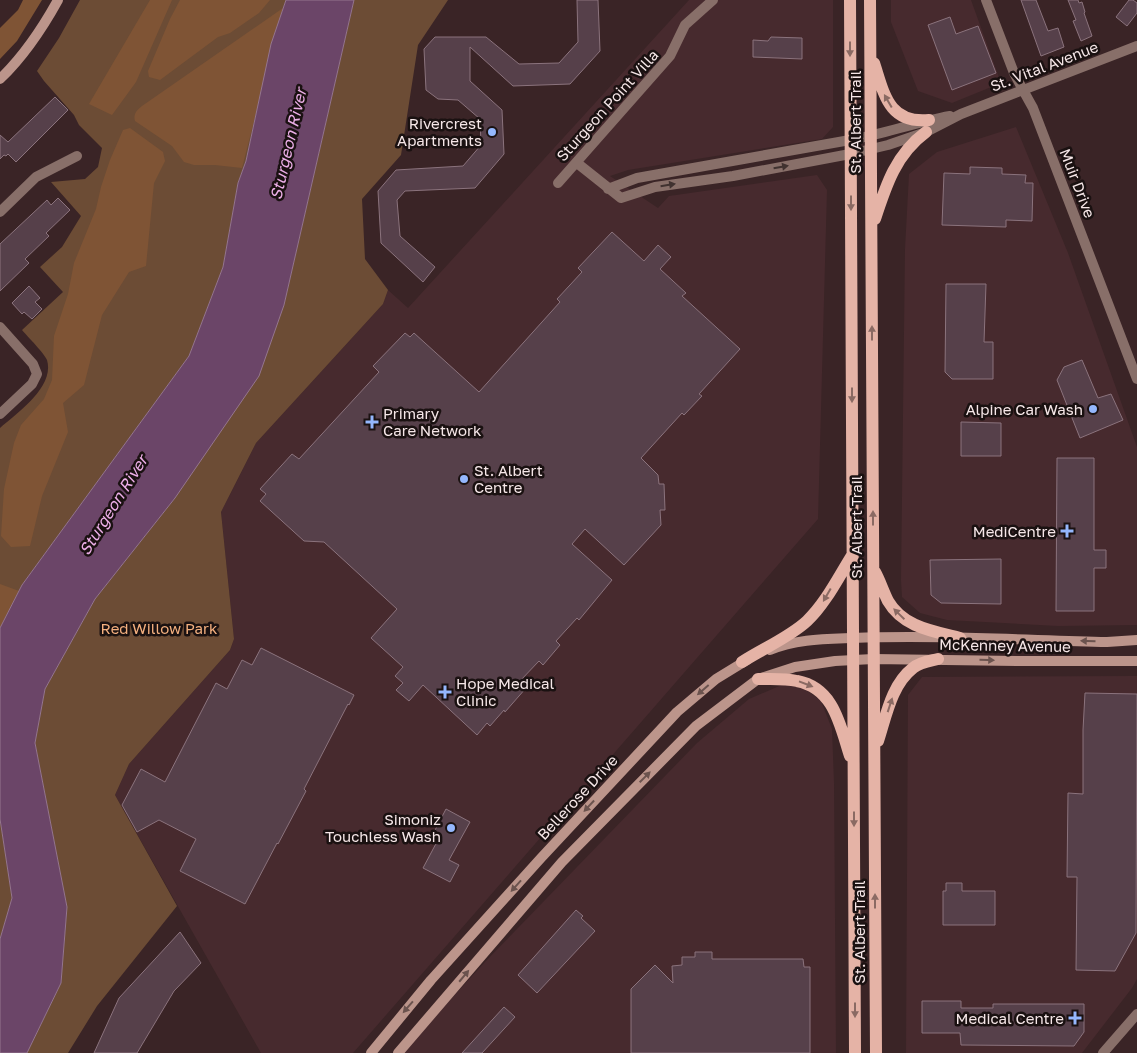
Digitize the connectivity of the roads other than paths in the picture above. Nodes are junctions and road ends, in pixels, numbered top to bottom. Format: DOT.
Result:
graph roads {
  1 [pos="58,0"];
  2 [pos="713,0"];
  3 [pos="850,0"];
  4 [pos="870,0"];
  5 [pos="986,0"];
  6 [pos="1137,46"];
  7 [pos="871,51"];
  8 [pos="0,79"];
  9 [pos="1023,90"];
  10 [pos="927,126"];
  11 [pos="871,136"];
  12 [pos="850,140"];
  13 [pos="871,150"];
  14 [pos="850,154"];
  15 [pos="77,156"];
  16 [pos="725,162"];
  17 [pos="577,163"];
  18 [pos="733,176"];
  19 [pos="558,183"];
  20 [pos="608,188"];
  21 [pos="0,212"];
  22 [pos="871,230"];
  23 [pos="0,327"];
  24 [pos="1137,380"];
  25 [pos="0,414"];
  26 [pos="853,554"];
  27 [pos="873,567"];
  28 [pos="874,636"];
  29 [pos="853,638"];
  30 [pos="960,638"];
  31 [pos="1137,640"];
  32 [pos="873,659"];
  33 [pos="938,659"];
  34 [pos="853,660"];
  35 [pos="1137,660"];
  36 [pos="742,662"];
  37 [pos="758,679"];
  38 [pos="875,751"];
  39 [pos="854,770"];
  40 [pos="1137,1014"];
  41 [pos="371,1051"];
  42 [pos="398,1053"];
  43 [pos="856,1053"];
  44 [pos="876,1053"];
  45 [pos="1103,1053"];
  1 -- 8 [label="main road"];
  2 -- 17 [label="street, Sturgeon Point Villa"];
  3 -- 12 [label="main road, St. Albert Trail, one-way"];
  4 -- 7 [label="main road, St. Albert Trail"];
  5 -- 9 [label="street, Muir Drive"];
  6 -- 9 [label="street, St. Vital Avenue"];
  10 -- 7 [label="main road, one-way"];
  7 -- 11 [label="main road, St. Albert Trail"];
  9 -- 10 [label="street, St. Vital Avenue"];
  9 -- 24 [label="street, Muir Drive"];
  10 -- 11 [label="street, St. Vital Avenue"];
  10 -- 13 [label="street, St. Vital Avenue"];
  10 -- 22 [label="main road"];
  11 -- 12 [label="street, St. Vital Avenue"];
  11 -- 13 [label="main road, St. Albert Trail"];
  12 -- 14 [label="main road, St. Albert Trail"];
  12 -- 16 [label="street, St. Vital Avenue"];
  13 -- 14 [label="street, St. Vital Avenue"];
  13 -- 22 [label="main road, St. Albert Trail"];
  18 -- 14 [label="street, St. Vital Avenue, one-way"];
  14 -- 26 [label="main road, St. Albert Trail, one-way"];
  15 -- 21 [label="street"];
  16 -- 18 [label="street"];
  16 -- 20 [label="street, St. Vital Avenue"];
  17 -- 19 [label="street, Sturgeon Point Villa"];
  17 -- 20 [label="street"];
  20 -- 18 [label="street, St. Vital Avenue, one-way"];
  27 -- 22 [label="main road, St. Albert Trail, one-way"];
  23 -- 25 [label="street"];
  26 -- 29 [label="main road, St. Albert Trail"];
  26 -- 36 [label="main road, one-way"];
  27 -- 28 [label="main road, St. Albert Trail"];
  30 -- 27 [label="main road, one-way"];
  28 -- 29 [label="main road, McKenney Avenue"];
  28 -- 30 [label="main road, McKenney Avenue"];
  28 -- 32 [label="main road, St. Albert Trail"];
  29 -- 34 [label="main road, St. Albert Trail"];
  29 -- 36 [label="main road, Bellerose Drive"];
  31 -- 30 [label="main road, McKenney Avenue, one-way"];
  32 -- 33 [label="main road, McKenney Avenue"];
  32 -- 34 [label="main road, McKenney Avenue"];
  32 -- 38 [label="main road, St. Albert Trail"];
  33 -- 35 [label="main road, McKenney Avenue, one-way"];
  38 -- 33 [label="main road, one-way"];
  34 -- 37 [label="main road"];
  34 -- 39 [label="main road, St. Albert Trail"];
  36 -- 41 [label="main road, Bellerose Drive, one-way"];
  37 -- 39 [label="main road, one-way"];
  42 -- 37 [label="main road, one-way"];
  44 -- 38 [label="main road, St. Albert Trail, one-way"];
  39 -- 43 [label="main road, St. Albert Trail, one-way"];
  40 -- 45 [label="street"];
}
